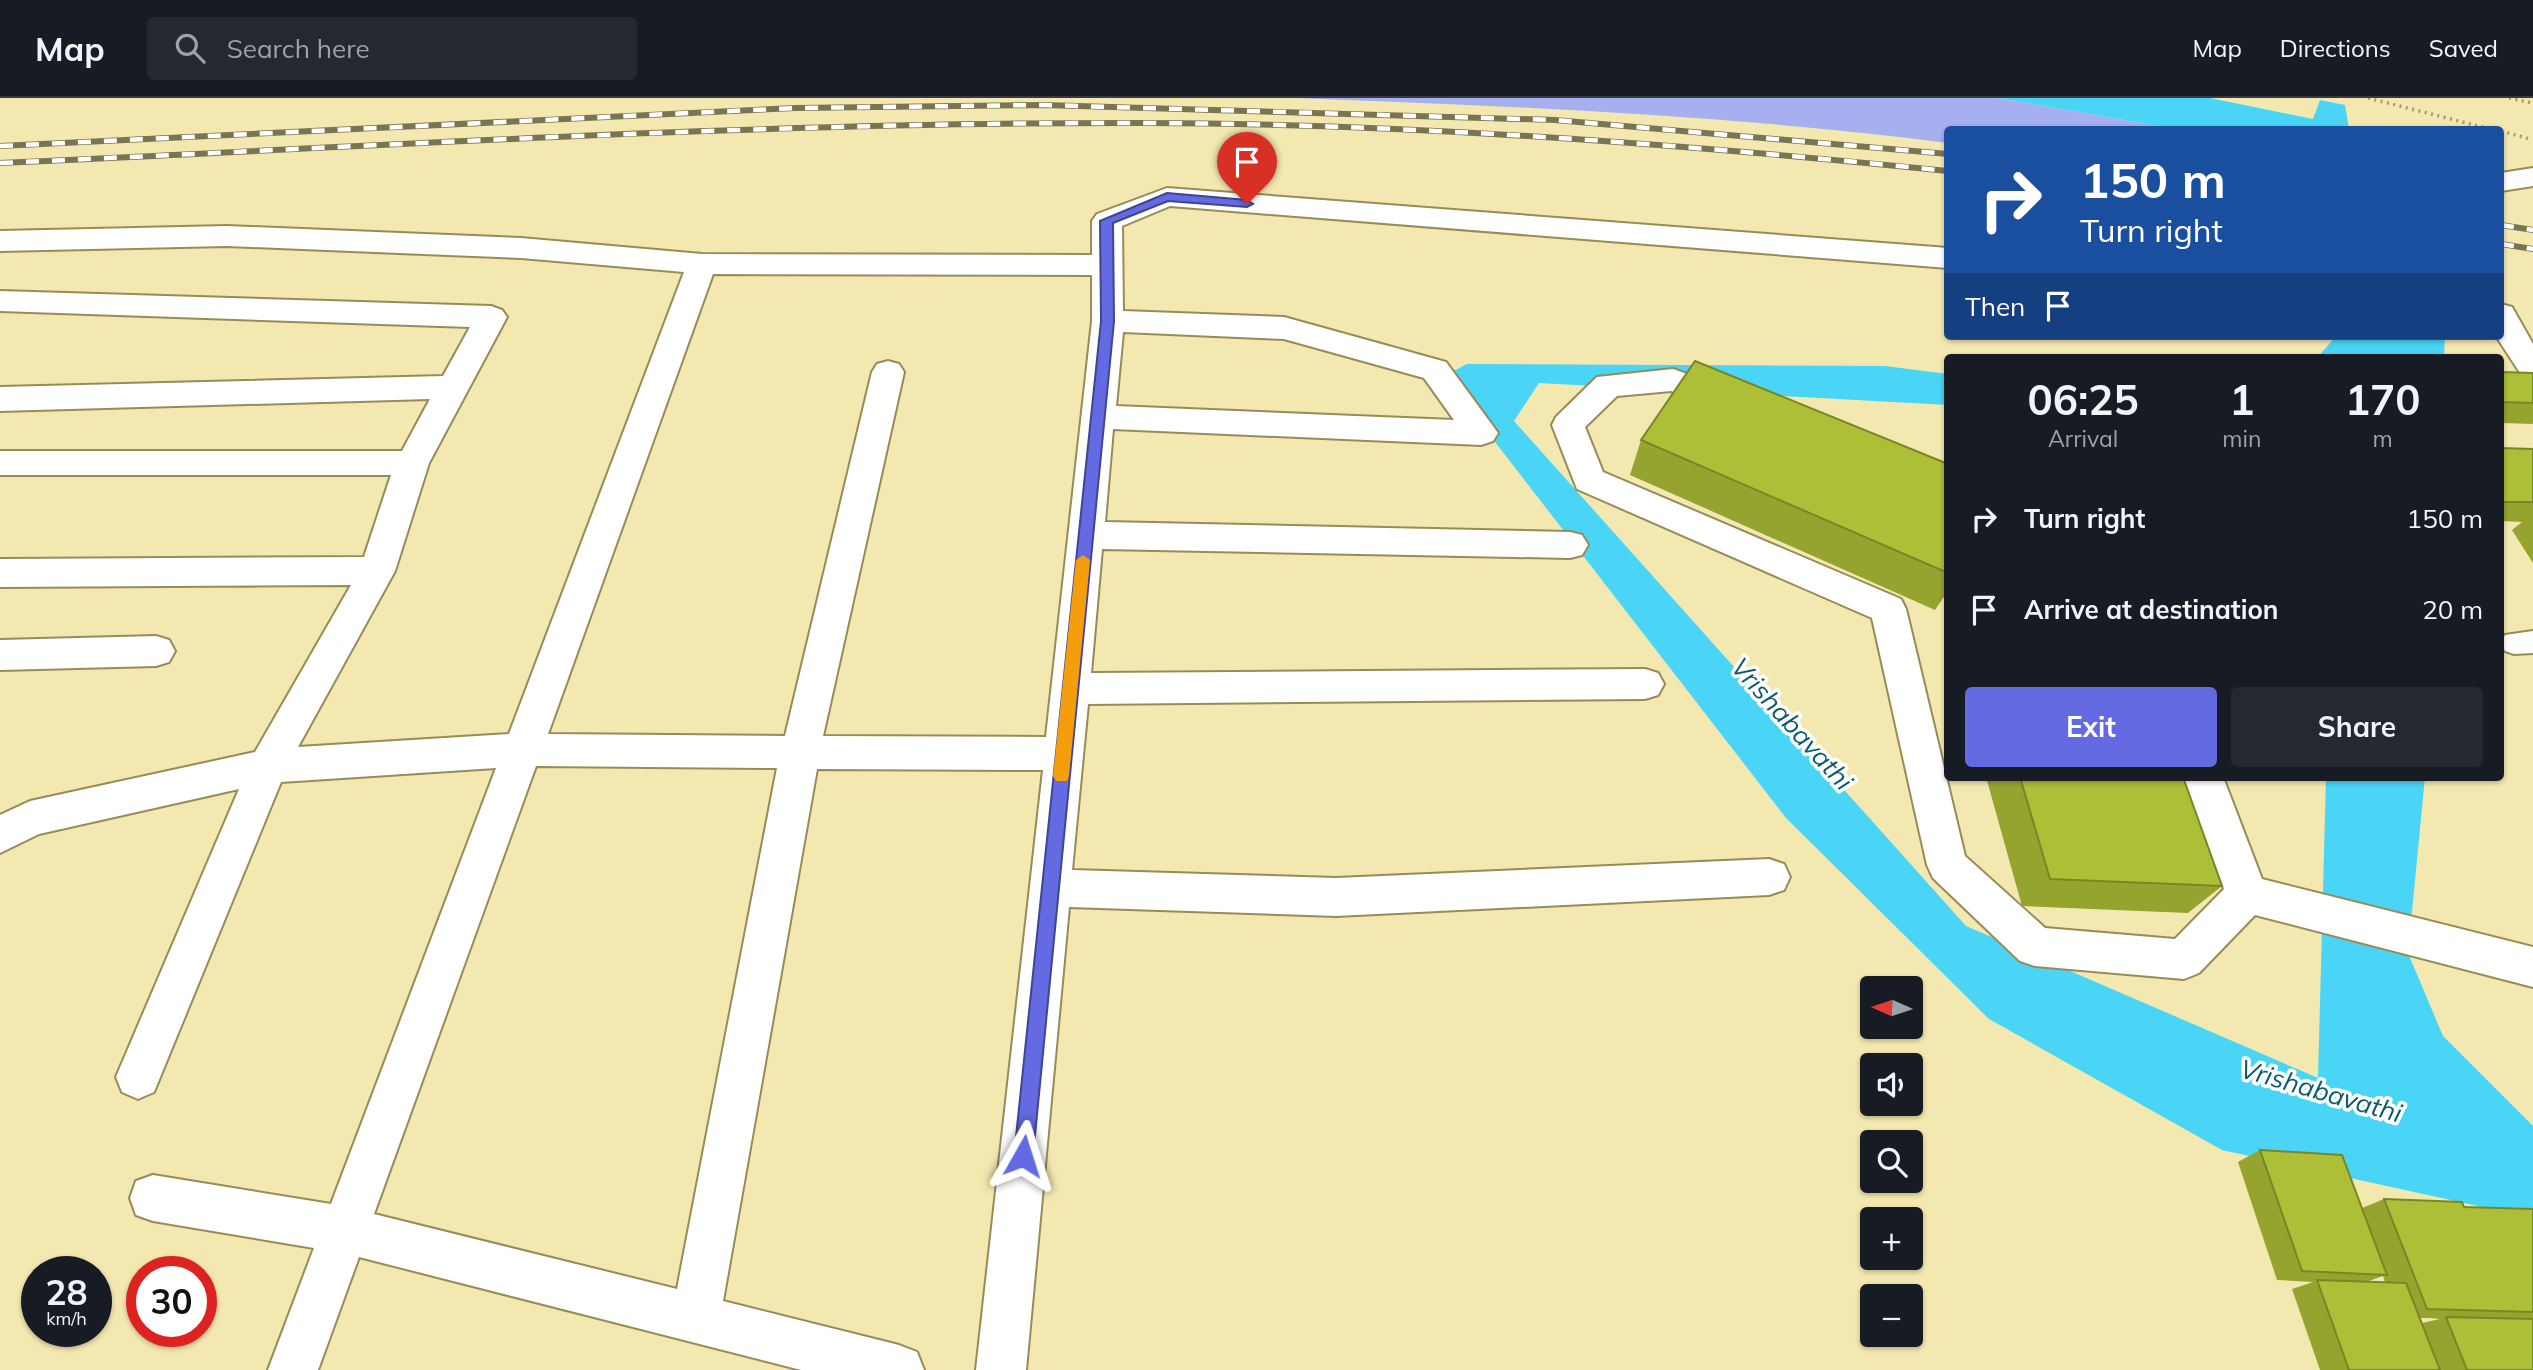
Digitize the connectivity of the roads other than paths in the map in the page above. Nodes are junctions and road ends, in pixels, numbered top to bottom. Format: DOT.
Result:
graph roads {
  1 [pos="2533,177"];
  2 [pos="2504,182"];
  3 [pos="0,241"];
  4 [pos="1944,258"];
  5 [pos="702,264"];
  6 [pos="1107,265"];
  7 [pos="0,301"];
  8 [pos="1108,321"];
  9 [pos="2504,329"];
  10 [pos="2533,368"];
  11 [pos="888,372"];
  12 [pos="454,387"];
  13 [pos="0,398"];
  14 [pos="1765,414"];
  15 [pos="1098,417"];
  16 [pos="0,463"];
  17 [pos="412,463"];
  18 [pos="1086,535"];
  19 [pos="1570,545"];
  20 [pos="377,571"];
  21 [pos="0,573"];
  22 [pos="156,652"];
  23 [pos="0,655"];
  24 [pos="1645,684"];
  25 [pos="1070,689"];
  26 [pos="523,750"];
  27 [pos="800,752"];
  28 [pos="1063,754"];
  29 [pos="268,766"];
  30 [pos="2205,781"];
  31 [pos="0,835"];
  32 [pos="1769,877"];
  33 [pos="1050,888"];
  34 [pos="2247,894"];
  35 [pos="2533,967"];
  36 [pos="138,1077"];
  37 [pos="153,1198"];
  38 [pos="345,1230"];
  39 [pos="696,1318"];
  40 [pos="293,1370"];
  41 [pos="899,1370"];
  42 [pos="1001,1370"];
  1 -- 2 [label="street"];
  3 -- 5 [label="street"];
  4 -- 6 [label="street"];
  5 -- 6 [label="street"];
  5 -- 26 [label="street"];
  6 -- 8 [label="street"];
  7 -- 12 [label="street"];
  8 -- 15 [label="street"];
  8 -- 15 [label="street"];
  9 -- 10 [label="street"];
  11 -- 27 [label="street"];
  12 -- 13 [label="street"];
  12 -- 17 [label="street"];
  14 -- 34 [label="street"];
  15 -- 18 [label="street"];
  16 -- 17 [label="street"];
  17 -- 20 [label="street"];
  18 -- 19 [label="street"];
  18 -- 25 [label="street"];
  20 -- 21 [label="street"];
  20 -- 29 [label="street"];
  22 -- 23 [label="street"];
  24 -- 25 [label="street"];
  25 -- 28 [label="street"];
  26 -- 27 [label="street"];
  26 -- 29 [label="street"];
  26 -- 38 [label="street"];
  27 -- 28 [label="street"];
  27 -- 39 [label="street"];
  28 -- 33 [label="street"];
  29 -- 31 [label="street"];
  29 -- 36 [label="street"];
  30 -- 34 [label="street"];
  32 -- 33 [label="street"];
  33 -- 42 [label="street"];
  34 -- 35 [label="street"];
  37 -- 38 [label="street"];
  38 -- 39 [label="street"];
  38 -- 40 [label="street"];
  39 -- 41 [label="street"];
}
